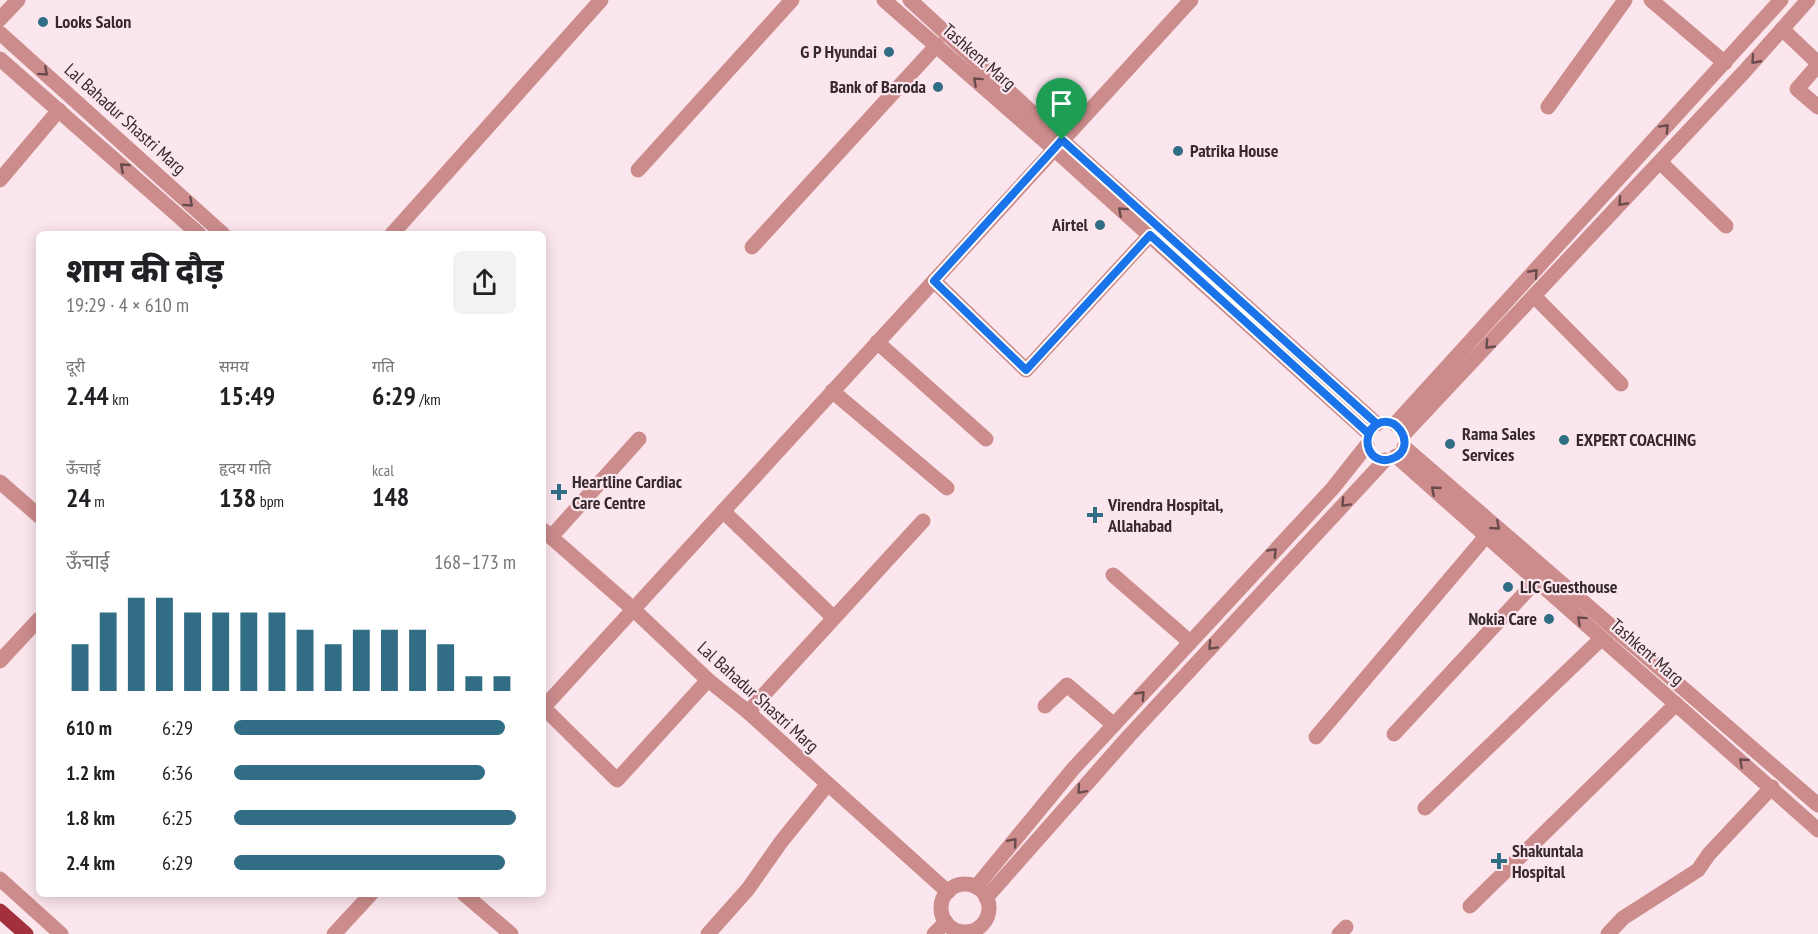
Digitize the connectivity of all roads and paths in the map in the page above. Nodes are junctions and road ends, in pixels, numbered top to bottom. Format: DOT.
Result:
graph roads {
  1 [pos="18,0"];
  2 [pos="601,0"];
  3 [pos="792,0"];
  4 [pos="884,0"];
  5 [pos="910,0"];
  6 [pos="1191,0"];
  7 [pos="1625,0"];
  8 [pos="1651,0"];
  9 [pos="1781,0"];
  10 [pos="1808,0"];
  11 [pos="0,19"];
  12 [pos="1782,29"];
  13 [pos="0,33"];
  14 [pos="936,45"];
  15 [pos="0,59"];
  16 [pos="1725,63"];
  17 [pos="1818,64"];
  18 [pos="1548,107"];
  19 [pos="1818,107"];
  20 [pos="59,110"];
  21 [pos="1058,144"];
  22 [pos="1660,162"];
  23 [pos="638,170"];
  24 [pos="0,180"];
  25 [pos="1726,226"];
  26 [pos="196,231"];
  27 [pos="221,231"];
  28 [pos="396,231"];
  29 [pos="1150,235"];
  30 [pos="752,247"];
  31 [pos="934,281"];
  32 [pos="1534,296"];
  33 [pos="877,342"];
  34 [pos="1620,384"];
  35 [pos="832,391"];
  36 [pos="1371,434"];
  37 [pos="639,439"];
  38 [pos="986,439"];
  39 [pos="1397,444"];
  40 [pos="0,482"];
  41 [pos="947,488"];
  42 [pos="723,511"];
  43 [pos="36,513"];
  44 [pos="923,521"];
  45 [pos="547,534"];
  46 [pos="1487,535"];
  47 [pos="1113,575"];
  48 [pos="1537,580"];
  49 [pos="633,609"];
  50 [pos="834,618"];
  51 [pos="36,622"];
  52 [pos="1601,639"];
  53 [pos="1190,642"];
  54 [pos="0,661"];
  55 [pos="708,680"];
  56 [pos="546,704"];
  57 [pos="1676,704"];
  58 [pos="1045,706"];
  59 [pos="546,710"];
  60 [pos="748,712"];
  61 [pos="1114,725"];
  62 [pos="1394,734"];
  63 [pos="1316,737"];
  64 [pos="827,785"];
  65 [pos="1772,787"];
  66 [pos="1818,805"];
  67 [pos="1425,808"];
  68 [pos="1818,830"];
  69 [pos="0,879"];
  70 [pos="948,892"];
  71 [pos="981,892"];
  72 [pos="368,897"];
  73 [pos="468,897"];
  74 [pos="1470,906"];
  75 [pos="0,911"];
  76 [pos="946,922"];
  77 [pos="987,930"];
  78 [pos="957,933"];
  79 [pos="26,934"];
  80 [pos="61,934"];
  81 [pos="334,934"];
  82 [pos="511,934"];
  83 [pos="708,934"];
  84 [pos="934,934"];
  85 [pos="1608,934"];
  1 -- 11 [label="street"];
  2 -- 28 [label="street"];
  3 -- 23 [label="street"];
  4 -- 14 [label="street, Tashkent Marg"];
  5 -- 21 [label="street, Tashkent Marg"];
  6 -- 21 [label="street"];
  7 -- 18 [label="street"];
  8 -- 16 [label="street"];
  9 -- 16 [label="street"];
  10 -- 12 [label="street"];
  12 -- 17 [label="street"];
  12 -- 22 [label="street, one-way"];
  13 -- 27 [label="street, Lal Bahadur Shastri Marg, one-way"];
  21 -- 14 [label="street, Tashkent Marg, one-way"];
  14 -- 30 [label="street"];
  15 -- 20 [label="street, Lal Bahadur Shastri Marg"];
  39 -- 16 [label="street, one-way"];
  17 -- 19 [label="street"];
  20 -- 24 [label="street"];
  26 -- 20 [label="street, Lal Bahadur Shastri Marg, one-way"];
  29 -- 21 [label="street, Tashkent Marg, one-way"];
  21 -- 31 [label="street"];
  21 -- 36 [label="street, Tashkent Marg"];
  22 -- 25 [label="street"];
  22 -- 32 [label="street, one-way"];
  29 -- 31 [label="street"];
  29 -- 36 [label="street, Tashkent Marg"];
  31 -- 33 [label="street"];
  32 -- 34 [label="street"];
  32 -- 39 [label="street, one-way"];
  33 -- 35 [label="street"];
  33 -- 38 [label="street"];
  35 -- 41 [label="street"];
  35 -- 42 [label="street"];
  36 -- 39 [label="street"];
  36 -- 39 [label="street"];
  53 -- 36 [label="street, one-way"];
  37 -- 45 [label="street"];
  46 -- 39 [label="street, Tashkent Marg, one-way"];
  39 -- 66 [label="street, Tashkent Marg, one-way"];
  39 -- 71 [label="street, one-way"];
  40 -- 43 [label="street"];
  42 -- 49 [label="street"];
  42 -- 50 [label="street"];
  44 -- 50 [label="street"];
  45 -- 49 [label="street, Lal Bahadur Shastri Marg"];
  46 -- 48 [label="street, Tashkent Marg"];
  46 -- 63 [label="street"];
  47 -- 53 [label="street"];
  52 -- 48 [label="street, Tashkent Marg, one-way"];
  48 -- 62 [label="street"];
  49 -- 55 [label="street, Lal Bahadur Shastri Marg"];
  49 -- 56 [label="street"];
  50 -- 60 [label="street"];
  51 -- 54 [label="street"];
  52 -- 57 [label="street, Tashkent Marg"];
  52 -- 67 [label="street"];
  61 -- 53 [label="street, one-way"];
  55 -- 59 [label="street"];
  55 -- 60 [label="street, Lal Bahadur Shastri Marg"];
  65 -- 57 [label="street, Tashkent Marg, one-way"];
  57 -- 74 [label="street"];
  58 -- 61 [label="street"];
  60 -- 64 [label="street, Lal Bahadur Shastri Marg"];
  71 -- 61 [label="street, one-way"];
  64 -- 70 [label="street, Lal Bahadur Shastri Marg"];
  64 -- 83 [label="street"];
  65 -- 68 [label="street, Tashkent Marg"];
  65 -- 85 [label="street"];
  69 -- 80 [label="street"];
  70 -- 71 [label="street"];
  70 -- 76 [label="street"];
  71 -- 77 [label="street"];
  72 -- 81 [label="street"];
  73 -- 82 [label="street"];
  75 -- 79 [label="main road"];
  76 -- 78 [label="street"];
  76 -- 84 [label="street"];
  77 -- 78 [label="street"];
}
